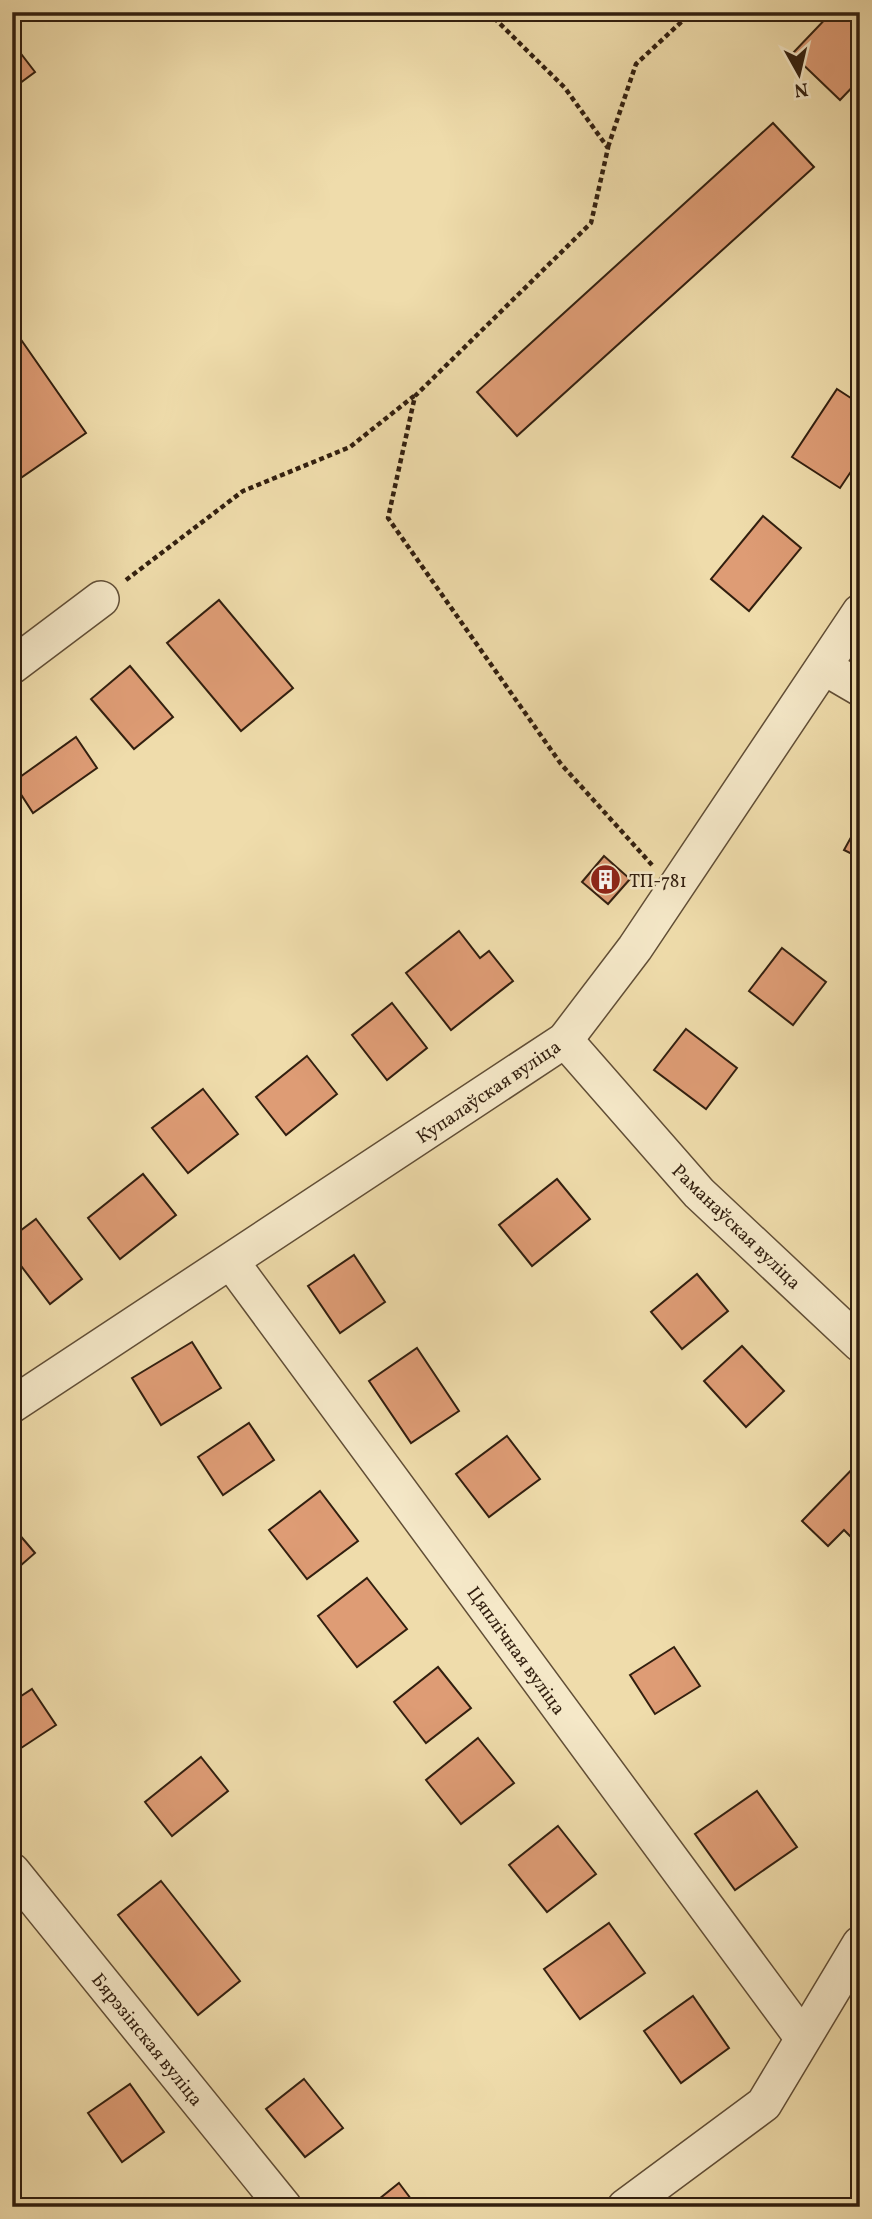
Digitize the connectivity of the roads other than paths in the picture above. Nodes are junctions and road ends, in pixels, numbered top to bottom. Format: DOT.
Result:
graph roads {
  1 [pos="101,599"];
  2 [pos="860,612"];
  3 [pos="12,666"];
  4 [pos="824,667"];
  5 [pos="860,688"];
  6 [pos="565,1040"];
  7 [pos="232,1263"];
  8 [pos="860,1344"];
  9 [pos="12,1405"];
  10 [pos="12,1871"];
  11 [pos="860,1944"];
  12 [pos="802,2037"];
  13 [pos="284,2207"];
  14 [pos="625,2207"];
  1 -- 3 [label="street"];
  2 -- 4 [label="street, Купалаўская вуліца"];
  4 -- 5 [label="street"];
  4 -- 6 [label="street, Купалаўская вуліца"];
  6 -- 7 [label="street, Купалаўская вуліца"];
  6 -- 8 [label="street, Раманаўская вуліца"];
  7 -- 9 [label="street, Купалаўская вуліца"];
  7 -- 12 [label="street, Цяплічная вуліца"];
  10 -- 13 [label="street, Бярэзінская вуліца"];
  11 -- 12 [label="street"];
  12 -- 14 [label="street"];
}
